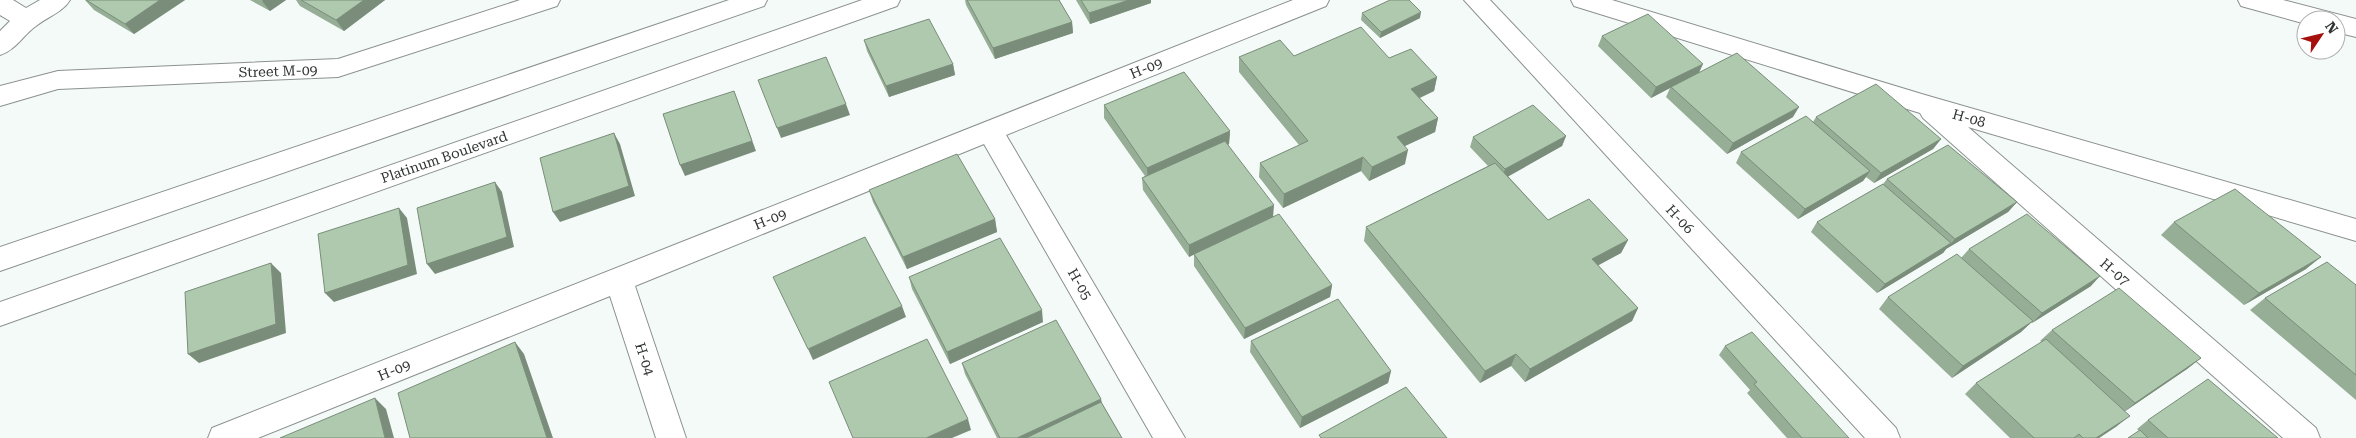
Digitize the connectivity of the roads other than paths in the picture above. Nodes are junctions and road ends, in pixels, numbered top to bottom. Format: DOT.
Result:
graph roads {
  1 [pos="58,0"];
  2 [pos="548,0"];
  3 [pos="755,0"];
  4 [pos="888,0"];
  5 [pos="1317,0"];
  6 [pos="1476,0"];
  7 [pos="1583,0"];
  8 [pos="2250,0"];
  9 [pos="0,3"];
  10 [pos="513,4"];
  11 [pos="2296,12"];
  12 [pos="26,20"];
  13 [pos="0,46"];
  14 [pos="0,96"];
  15 [pos="1925,105"];
  16 [pos="990,131"];
  17 [pos="2356,230"];
  18 [pos="0,259"];
  19 [pos="619,280"];
  20 [pos="0,314"];
  21 [pos="223,438"];
  22 [pos="671,438"];
  23 [pos="1170,438"];
  24 [pos="1885,438"];
  25 [pos="2305,438"];
  1 -- 12 [label="street"];
  2 -- 10 [label="street, Street M-09"];
  3 -- 18 [label="street"];
  4 -- 20 [label="street, Platinum Boulevard"];
  5 -- 16 [label="street, H-09"];
  6 -- 24 [label="street, H-06"];
  7 -- 15 [label="street, H-08"];
  8 -- 11 [label="street"];
  9 -- 12 [label="street"];
  10 -- 14 [label="street, Street M-09"];
  12 -- 13 [label="street"];
  15 -- 17 [label="street, H-08"];
  15 -- 25 [label="street, H-07"];
  16 -- 19 [label="street, H-09"];
  16 -- 23 [label="street, H-05"];
  19 -- 21 [label="street, H-09"];
  19 -- 22 [label="street, H-04"];
}
